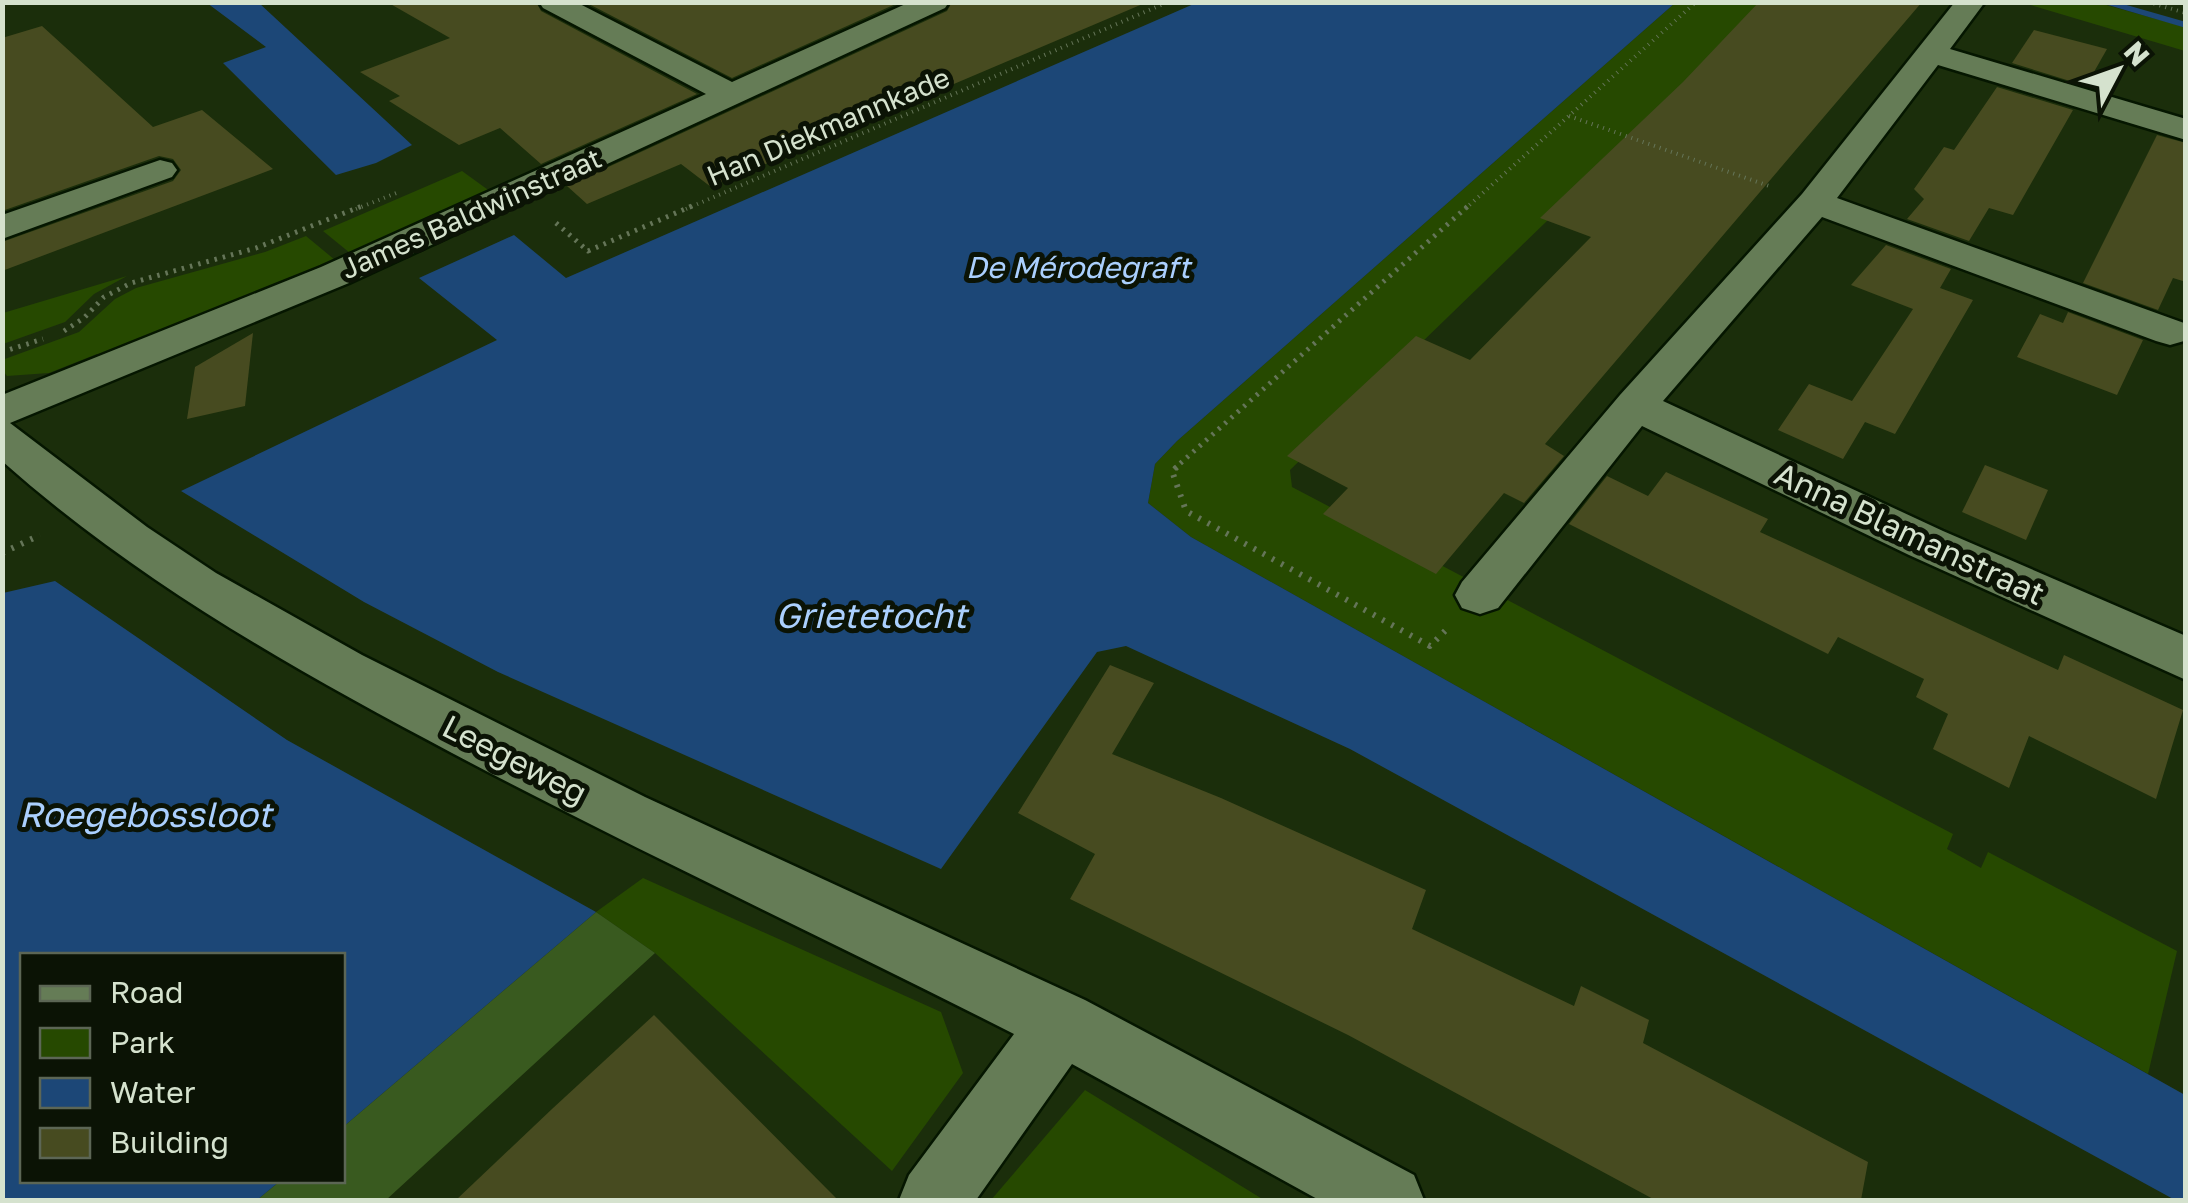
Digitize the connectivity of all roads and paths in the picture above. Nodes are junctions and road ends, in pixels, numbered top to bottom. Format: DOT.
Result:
graph roads {
  1 [pos="11,2"];
  2 [pos="553,2"];
  3 [pos="935,2"];
  4 [pos="1168,2"];
  5 [pos="1696,2"];
  6 [pos="1970,2"];
  7 [pos="2148,2"];
  8 [pos="2,5"];
  9 [pos="2186,12"];
  10 [pos="1929,52"];
  11 [pos="732,94"];
  12 [pos="1568,115"];
  13 [pos="2186,130"];
  14 [pos="160,170"];
  15 [pos="520,191"];
  16 [pos="1815,202"];
  17 [pos="2,228"];
  18 [pos="164,274"];
  19 [pos="2170,332"];
  20 [pos="2,352"];
  21 [pos="1635,405"];
  22 [pos="2,411"];
  23 [pos="2,436"];
  24 [pos="1480,594"];
  25 [pos="2186,658"];
  26 [pos="1062,1023"];
  27 [pos="934,1200"];
  28 [pos="1389,1200"];
  1 -- 8 [label="path"];
  2 -- 11 [label="street"];
  3 -- 11 [label="street, James Baldwinstraat"];
  4 -- 15 [label="path, Han Diekmannkade"];
  5 -- 12 [label="path"];
  6 -- 10 [label="street"];
  7 -- 9 [label="path"];
  10 -- 13 [label="street"];
  10 -- 16 [label="street"];
  11 -- 15 [label="street, James Baldwinstraat"];
  12 -- 16 [label="path"];
  12 -- 24 [label="path"];
  14 -- 17 [label="street"];
  15 -- 22 [label="street, James Baldwinstraat"];
  16 -- 19 [label="street"];
  16 -- 21 [label="street"];
  18 -- 20 [label="path"];
  21 -- 24 [label="street"];
  21 -- 25 [label="street, Anna Blamanstraat"];
  23 -- 26 [label="street, Leegeweg"];
  26 -- 27 [label="street"];
  26 -- 28 [label="street, Leegeweg"];
}
